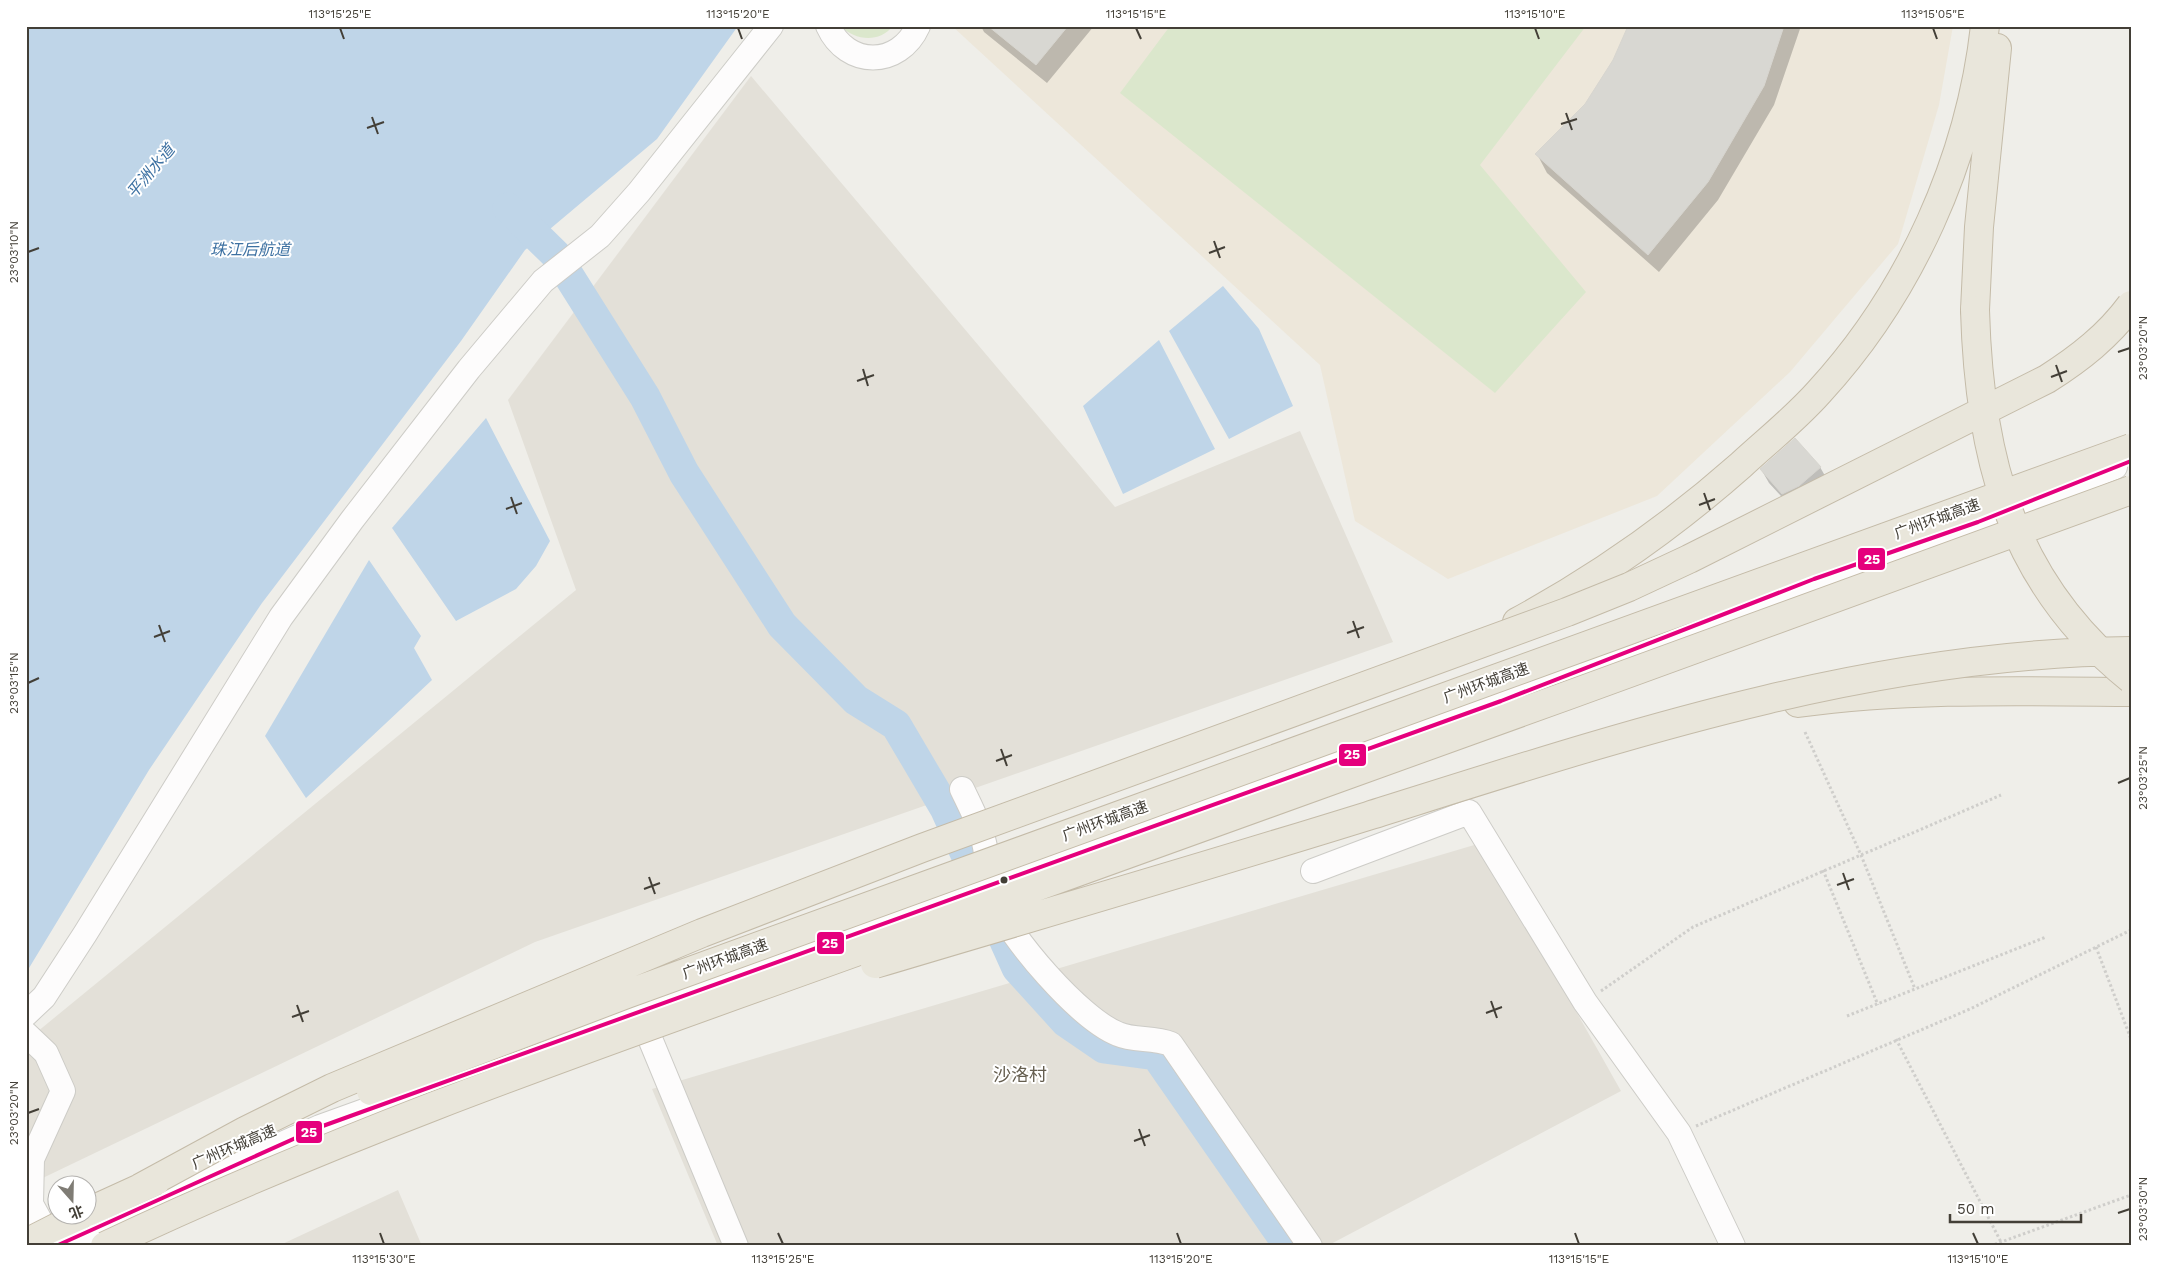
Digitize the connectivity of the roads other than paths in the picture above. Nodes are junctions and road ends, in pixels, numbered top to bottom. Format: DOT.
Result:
graph roads {
  1 [pos="771,26"];
  2 [pos="828,26"];
  3 [pos="918,26"];
  4 [pos="1984,26"];
  5 [pos="1998,26"];
  6 [pos="2131,305"];
  7 [pos="2131,448"];
  8 [pos="2131,461"];
  9 [pos="2131,490"];
  10 [pos="2131,651"];
  11 [pos="2131,679"];
  12 [pos="1383,680"];
  13 [pos="2131,692"];
  14 [pos="962,789"];
  15 [pos="1443,793"];
  16 [pos="1313,871"];
  17 [pos="990,886"];
  18 [pos="639,1012"];
  19 [pos="26,1014"];
  20 [pos="26,1034"];
  21 [pos="590,1048"];
  22 [pos="140,1188"];
  23 [pos="98,1207"];
  24 [pos="63,1224"];
  25 [pos="26,1242"];
  26 [pos="55,1246"];
  27 [pos="105,1246"];
  28 [pos="736,1246"];
  29 [pos="1310,1246"];
  30 [pos="1733,1246"];
  1 -- 19 [label="street"];
  2 -- 3 [label="street"];
  4 -- 12 [label="highway, bridge"];
  5 -- 11 [label="highway, bridge"];
  6 -- 12 [label="highway, bridge"];
  7 -- 22 [label="highway, 广州环城高速, bridge"];
  8 -- 17 [label="street"];
  9 -- 21 [label="highway, bridge"];
  10 -- 15 [label="highway, bridge"];
  12 -- 22 [label="highway, bridge"];
  13 -- 15 [label="highway, bridge"];
  14 -- 17 [label="street"];
  15 -- 21 [label="highway, bridge"];
  16 -- 30 [label="street"];
  17 -- 18 [label="street"];
  17 -- 29 [label="street"];
  18 -- 26 [label="street"];
  18 -- 28 [label="street"];
  20 -- 26 [label="street"];
  21 -- 27 [label="highway, bridge"];
  22 -- 23 [label="highway, 广州环城高速, bridge"];
  24 -- 25 [label="highway, bridge"];
}
